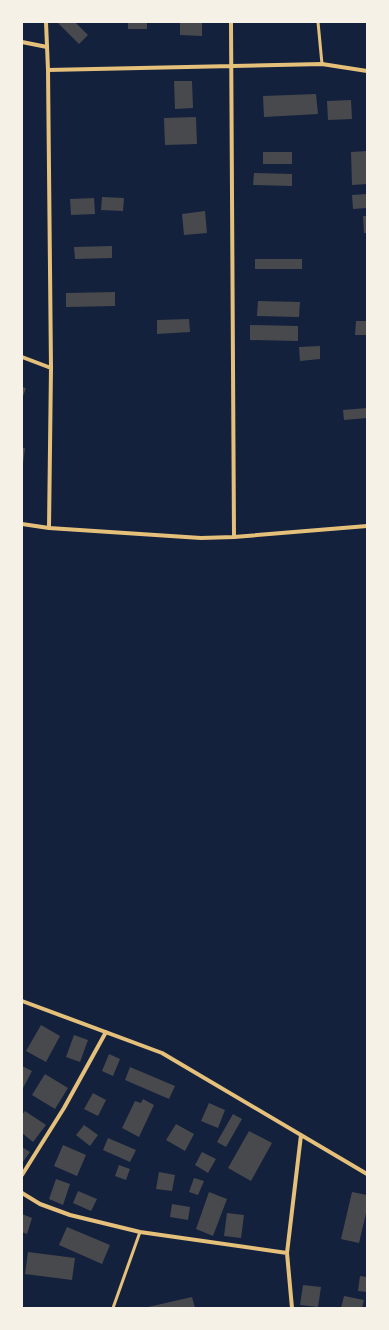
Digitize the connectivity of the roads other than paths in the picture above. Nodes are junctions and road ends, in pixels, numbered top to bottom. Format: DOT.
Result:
graph roads {
  1 [pos="46,22"];
  2 [pos="231,22"];
  3 [pos="318,22"];
  4 [pos="22,42"];
  5 [pos="47,47"];
  6 [pos="322,64"];
  7 [pos="232,66"];
  8 [pos="48,70"];
  9 [pos="367,71"];
  10 [pos="22,357"];
  11 [pos="51,368"];
  12 [pos="22,524"];
  13 [pos="367,526"];
  14 [pos="49,528"];
  15 [pos="234,538"];
  16 [pos="22,1001"];
  17 [pos="106,1032"];
  18 [pos="301,1135"];
  19 [pos="22,1174"];
  20 [pos="367,1174"];
  21 [pos="22,1193"];
  22 [pos="140,1232"];
  23 [pos="287,1253"];
  24 [pos="113,1308"];
  25 [pos="292,1308"];
  1 -- 5 [label="street"];
  2 -- 7 [label="street"];
  3 -- 6 [label="lane"];
  4 -- 5 [label="street"];
  5 -- 8 [label="street"];
  6 -- 7 [label="street"];
  6 -- 9 [label="street"];
  7 -- 8 [label="street"];
  7 -- 15 [label="street"];
  8 -- 11 [label="street"];
  10 -- 11 [label="street"];
  11 -- 14 [label="street"];
  12 -- 14 [label="street"];
  13 -- 15 [label="street"];
  14 -- 15 [label="street"];
  16 -- 17 [label="street"];
  17 -- 18 [label="street"];
  17 -- 19 [label="street"];
  18 -- 20 [label="street"];
  18 -- 23 [label="street"];
  21 -- 22 [label="street"];
  22 -- 23 [label="street"];
  22 -- 24 [label="lane"];
  23 -- 25 [label="street"];
}
